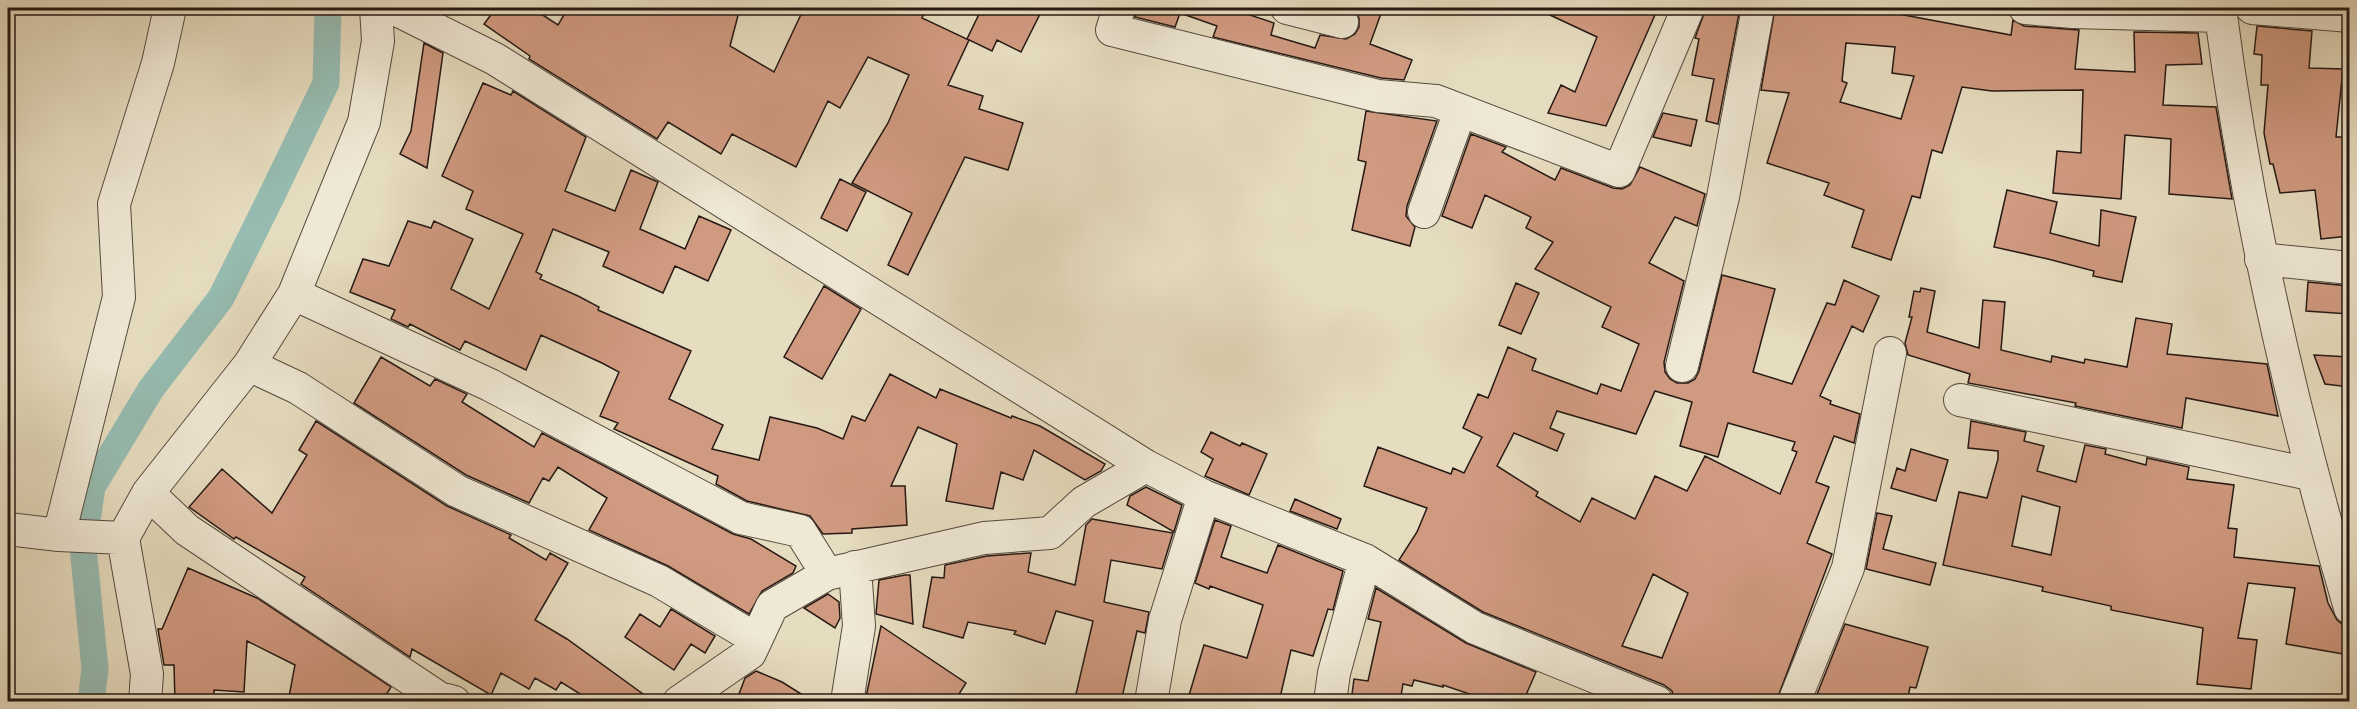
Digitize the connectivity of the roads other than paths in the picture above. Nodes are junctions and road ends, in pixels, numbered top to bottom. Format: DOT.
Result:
graph roads {
  1 [pos="170,8"];
  2 [pos="376,8"];
  3 [pos="393,8"];
  4 [pos="1119,8"];
  5 [pos="1287,8"];
  6 [pos="1688,8"];
  7 [pos="1758,8"];
  8 [pos="2025,8"];
  9 [pos="2252,8"];
  10 [pos="2221,12"];
  11 [pos="2349,16"];
  12 [pos="1342,22"];
  13 [pos="1460,111"];
  14 [pos="1424,212"];
  15 [pos="2261,259"];
  16 [pos="2349,268"];
  17 [pos="294,294"];
  18 [pos="1890,353"];
  19 [pos="249,365"];
  20 [pos="1682,366"];
  21 [pos="1959,400"];
  22 [pos="1146,466"];
  23 [pos="2310,474"];
  24 [pos="148,493"];
  25 [pos="1204,496"];
  26 [pos="8,529"];
  27 [pos="59,535"];
  28 [pos="123,538"];
  29 [pos="1365,560"];
  30 [pos="841,570"];
  31 [pos="2349,608"];
  32 [pos="756,639"];
  33 [pos="418,693"];
  34 [pos="145,702"];
  35 [pos="454,702"];
  36 [pos="679,702"];
  37 [pos="848,702"];
  38 [pos="1151,702"];
  39 [pos="1330,702"];
  40 [pos="1657,702"];
  41 [pos="1794,702"];
  1 -- 27 [label="street"];
  2 -- 17 [label="street"];
  3 -- 22 [label="street"];
  4 -- 13 [label="street"];
  5 -- 12 [label="street"];
  6 -- 13 [label="street"];
  7 -- 20 [label="street"];
  8 -- 10 [label="street"];
  9 -- 11 [label="street"];
  10 -- 15 [label="street"];
  13 -- 14 [label="street"];
  15 -- 16 [label="street"];
  15 -- 23 [label="street"];
  17 -- 19 [label="street"];
  17 -- 30 [label="street"];
  18 -- 41 [label="street"];
  19 -- 24 [label="street"];
  19 -- 32 [label="street"];
  21 -- 23 [label="street"];
  22 -- 25 [label="street"];
  22 -- 30 [label="street"];
  23 -- 31 [label="street"];
  24 -- 28 [label="street"];
  24 -- 33 [label="street"];
  25 -- 29 [label="street"];
  25 -- 38 [label="street"];
  26 -- 27 [label="street"];
  27 -- 28 [label="street"];
  28 -- 34 [label="street"];
  29 -- 39 [label="street"];
  29 -- 40 [label="street"];
  30 -- 32 [label="street"];
  30 -- 37 [label="street"];
  32 -- 36 [label="street"];
  33 -- 35 [label="street"];
}
